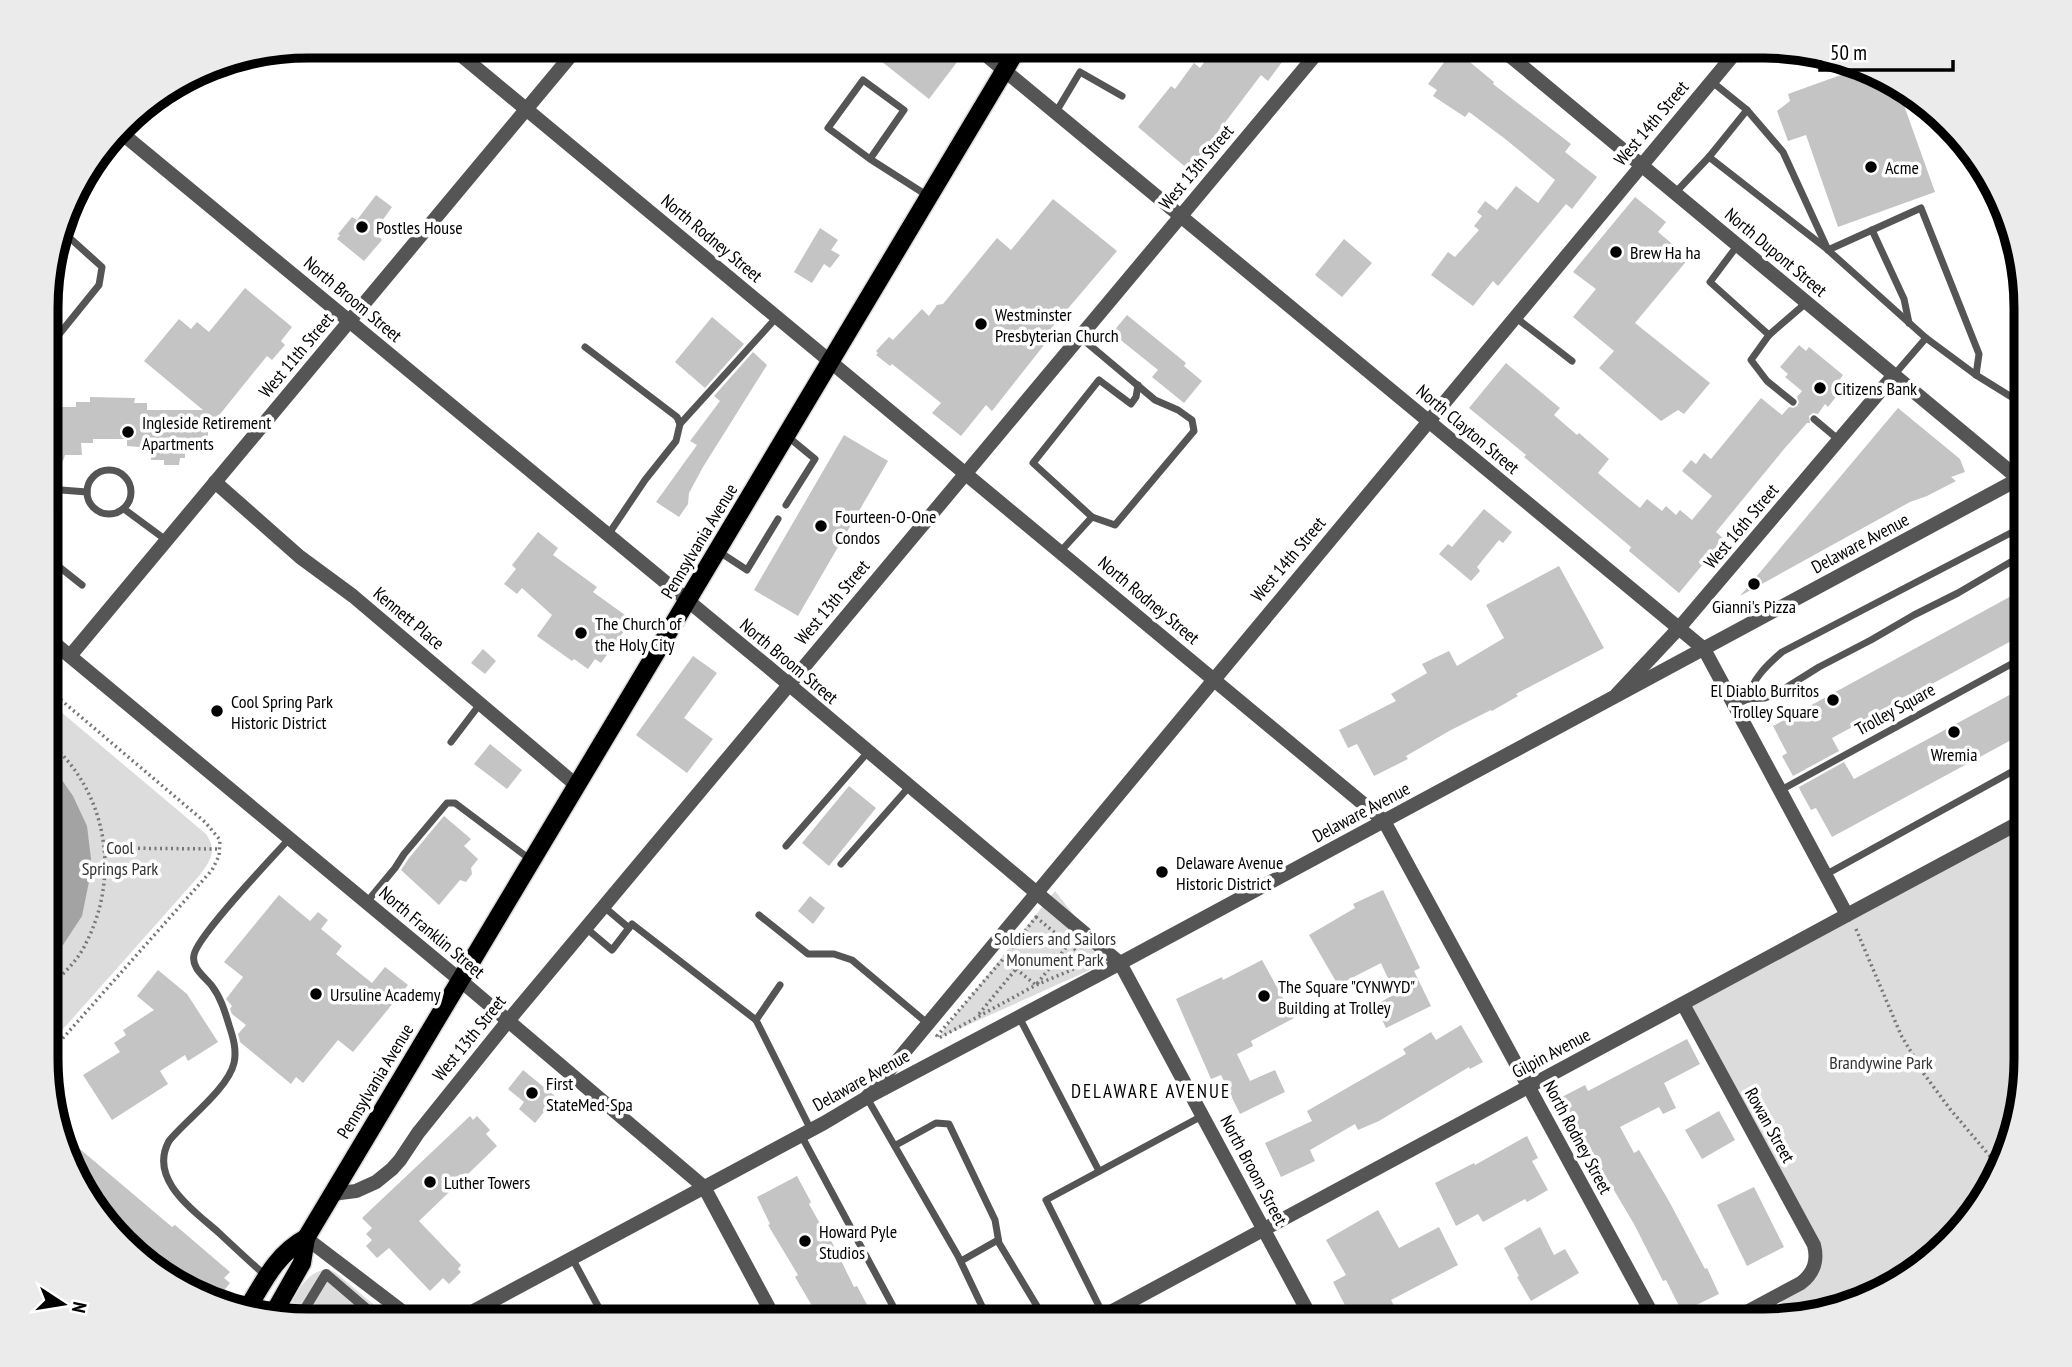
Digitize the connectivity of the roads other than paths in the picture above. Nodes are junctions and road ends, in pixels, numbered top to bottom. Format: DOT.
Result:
graph roads {
  1 [pos="464,58"];
  2 [pos="569,58"];
  3 [pos="990,58"];
  4 [pos="1012,58"];
  5 [pos="1307,58"];
  6 [pos="1512,58"];
  7 [pos="1718,58"];
  8 [pos="1731,58"];
  9 [pos="1726,64"];
  10 [pos="1005,70"];
  11 [pos="1711,81"];
  12 [pos="1122,96"];
  13 [pos="526,109"];
  14 [pos="1747,110"];
  15 [pos="1056,112"];
  16 [pos="126,137"];
  17 [pos="1709,157"];
  18 [pos="870,159"];
  19 [pos="1641,165"];
  20 [pos="1675,193"];
  21 [pos="929,197"];
  22 [pos="1181,216"];
  23 [pos="1872,230"];
  24 [pos="68,236"];
  25 [pos="1738,245"];
  26 [pos="1828,250"];
  27 [pos="1806,302"];
  28 [pos="777,316"];
  29 [pos="1515,317"];
  30 [pos="349,321"];
  31 [pos="1909,323"];
  32 [pos="1769,335"];
  33 [pos="58,336"];
  34 [pos="1079,337"];
  35 [pos="1926,338"];
  36 [pos="585,347"];
  37 [pos="831,361"];
  38 [pos="1572,361"];
  39 [pos="1894,375"];
  40 [pos="1976,375"];
  41 [pos="1138,385"];
  42 [pos="2014,399"];
  43 [pos="1793,402"];
  44 [pos="1814,419"];
  45 [pos="1428,421"];
  46 [pos="680,424"];
  47 [pos="786,435"];
  48 [pos="1839,440"];
  49 [pos="966,473"];
  50 [pos="2014,474"];
  51 [pos="215,482"];
  52 [pos="2014,487"];
  53 [pos="58,490"];
  54 [pos="87,492"];
  55 [pos="786,505"];
  56 [pos="124,509"];
  57 [pos="1092,517"];
  58 [pos="778,519"];
  59 [pos="2014,531"];
  60 [pos="608,535"];
  61 [pos="166,541"];
  62 [pos="717,551"];
  63 [pos="1060,552"];
  64 [pos="2014,561"];
  65 [pos="58,566"];
  66 [pos="82,585"];
  67 [pos="687,601"];
  68 [pos="1679,628"];
  69 [pos="58,646"];
  70 [pos="1703,649"];
  71 [pos="70,656"];
  72 [pos="2014,663"];
  73 [pos="1214,679"];
  74 [pos="788,685"];
  75 [pos="1613,698"];
  76 [pos="1748,699"];
  77 [pos="480,704"];
  78 [pos="1734,705"];
  79 [pos="451,742"];
  80 [pos="867,752"];
  81 [pos="2014,771"];
  82 [pos="576,785"];
  83 [pos="909,787"];
  84 [pos="1780,791"];
  85 [pos="1384,821"];
  86 [pos="2014,825"];
  87 [pos="289,839"];
  88 [pos="786,846"];
  89 [pos="532,860"];
  90 [pos="841,864"];
  91 [pos="1825,875"];
  92 [pos="1036,892"];
  93 [pos="366,903"];
  94 [pos="603,906"];
  95 [pos="759,915"];
  96 [pos="1847,915"];
  97 [pos="586,928"];
  98 [pos="629,928"];
  99 [pos="1120,963"];
  100 [pos="460,980"];
  101 [pos="780,985"];
  102 [pos="1683,1004"];
  103 [pos="1019,1017"];
  104 [pos="756,1020"];
  105 [pos="508,1021"];
  106 [pos="927,1023"];
  107 [pos="1529,1087"];
  108 [pos="866,1098"];
  109 [pos="1203,1116"];
  110 [pos="806,1133"];
  111 [pos="896,1145"];
  112 [pos="1099,1171"];
  113 [pos="704,1187"];
  114 [pos="332,1194"];
  115 [pos="1264,1230"];
  116 [pos="306,1238"];
  117 [pos="998,1240"];
  118 [pos="572,1258"];
  119 [pos="961,1261"];
  120 [pos="267,1276"];
  121 [pos="319,1285"];
  122 [pos="251,1303"];
  123 [pos="277,1307"];
  124 [pos="483,1307"];
  125 [pos="367,1309"];
  126 [pos="399,1309"];
  127 [pos="479,1309"];
  128 [pos="600,1309"];
  129 [pos="770,1309"];
  130 [pos="895,1309"];
  131 [pos="983,1309"];
  132 [pos="1039,1309"];
  133 [pos="1095,1309"];
  134 [pos="1118,1309"];
  135 [pos="1307,1309"];
  136 [pos="1649,1309"];
  137 [pos="1752,1309"];
  1 -- 13 [label="street, North Rodney Street"];
  2 -- 13 [label="street, West 11th Street"];
  3 -- 10 [label="street, North Clayton Street"];
  4 -- 10 [label="main road, Pennsylvania Avenue"];
  5 -- 22 [label="street, West 13th Street"];
  6 -- 19 [label="street, North Dupont Street"];
  7 -- 9 [label="lane"];
  8 -- 9 [label="street, West 14th Street"];
  9 -- 11 [label="street, West 14th Street"];
  10 -- 15 [label="street, North Clayton Street"];
  10 -- 21 [label="main road, Pennsylvania Avenue"];
  11 -- 14 [label="lane"];
  11 -- 19 [label="street, West 14th Street"];
  12 -- 15 [label="lane"];
  13 -- 28 [label="street, North Rodney Street"];
  13 -- 30 [label="street, West 11th Street"];
  14 -- 17 [label="lane"];
  14 -- 26 [label="lane"];
  15 -- 22 [label="street, North Clayton Street"];
  16 -- 30 [label="street, North Broom Street"];
  17 -- 20 [label="lane"];
  17 -- 26 [label="lane"];
  18 -- 18 [label="lane"];
  18 -- 21 [label="lane"];
  19 -- 20 [label="street, North Dupont Street"];
  19 -- 29 [label="street, West 14th Street"];
  20 -- 25 [label="street, North Dupont Street"];
  21 -- 37 [label="main road, Pennsylvania Avenue"];
  22 -- 34 [label="street, West 13th Street"];
  22 -- 45 [label="street, North Clayton Street"];
  23 -- 26 [label="lane"];
  23 -- 31 [label="lane"];
  23 -- 40 [label="lane"];
  24 -- 33 [label="lane"];
  25 -- 27 [label="street, North Dupont Street"];
  25 -- 32 [label="lane"];
  26 -- 31 [label="lane"];
  27 -- 32 [label="lane"];
  27 -- 39 [label="street, North Dupont Street"];
  28 -- 37 [label="street, North Rodney Street"];
  28 -- 46 [label="lane"];
  29 -- 38 [label="lane"];
  29 -- 45 [label="street, West 14th Street"];
  30 -- 51 [label="street, West 11th Street"];
  30 -- 60 [label="street, North Broom Street"];
  31 -- 35 [label="lane"];
  32 -- 43 [label="lane"];
  34 -- 41 [label="lane"];
  34 -- 49 [label="street, West 13th Street"];
  35 -- 39 [label="lane"];
  35 -- 40 [label="lane"];
  36 -- 46 [label="lane"];
  37 -- 47 [label="main road, Pennsylvania Avenue"];
  37 -- 49 [label="street, North Rodney Street"];
  39 -- 48 [label="street, West 16th Street"];
  39 -- 50 [label="street, North Dupont Street"];
  40 -- 42 [label="lane"];
  41 -- 57 [label="lane"];
  41 -- 57 [label="lane"];
  44 -- 48 [label="lane"];
  45 -- 68 [label="street, North Clayton Street"];
  45 -- 73 [label="street, West 14th Street"];
  46 -- 60 [label="lane"];
  47 -- 55 [label="lane"];
  47 -- 62 [label="main road, Pennsylvania Avenue"];
  48 -- 68 [label="street, West 16th Street"];
  49 -- 63 [label="street, North Rodney Street"];
  49 -- 74 [label="street, West 13th Street"];
  51 -- 61 [label="street, West 11th Street"];
  51 -- 77 [label="street, Kennett Place"];
  52 -- 70 [label="street, Delaware Avenue"];
  53 -- 54 [label="lane"];
  54 -- 56 [label="lane"];
  54 -- 56 [label="lane"];
  56 -- 61 [label="lane"];
  57 -- 63 [label="lane"];
  58 -- 62 [label="lane"];
  59 -- 76 [label="lane"];
  60 -- 67 [label="street, North Broom Street"];
  61 -- 71 [label="street, West 11th Street"];
  62 -- 67 [label="main road, Pennsylvania Avenue"];
  63 -- 73 [label="street, North Rodney Street"];
  64 -- 76 [label="lane"];
  65 -- 66 [label="lane"];
  67 -- 74 [label="street, North Broom Street"];
  67 -- 82 [label="main road, Pennsylvania Avenue"];
  68 -- 70 [label="street, North Clayton Street"];
  68 -- 75 [label="street, West 16th Street"];
  69 -- 71 [label="street, North Franklin Street"];
  70 -- 75 [label="street, Delaware Avenue"];
  70 -- 78 [label="street, North Clayton Street"];
  71 -- 87 [label="street, North Franklin Street"];
  72 -- 84 [label="lane, Trolley Square"];
  73 -- 85 [label="street, North Rodney Street"];
  73 -- 92 [label="street, West 14th Street"];
  74 -- 80 [label="street, North Broom Street"];
  74 -- 94 [label="street, West 13th Street"];
  75 -- 85 [label="street, Delaware Avenue"];
  76 -- 78 [label="lane"];
  77 -- 79 [label="lane"];
  77 -- 82 [label="street, Kennett Place"];
  78 -- 84 [label="street, North Clayton Street"];
  80 -- 83 [label="street, North Broom Street"];
  80 -- 88 [label="lane"];
  81 -- 91 [label="lane"];
  82 -- 89 [label="main road, Pennsylvania Avenue"];
  83 -- 90 [label="lane"];
  83 -- 92 [label="street, North Broom Street"];
  84 -- 91 [label="street, North Clayton Street"];
  85 -- 99 [label="street, Delaware Avenue"];
  85 -- 107 [label="street, North Rodney Street"];
  86 -- 96 [label="street, Gilpin Avenue"];
  87 -- 93 [label="street, North Franklin Street"];
  87 -- 120 [label="lane"];
  89 -- 93 [label="lane"];
  89 -- 100 [label="main road, Pennsylvania Avenue"];
  91 -- 96 [label="street, North Clayton Street"];
  92 -- 99 [label="street, North Broom Street"];
  92 -- 106 [label="street, West 14th Street"];
  93 -- 100 [label="street, North Franklin Street"];
  94 -- 97 [label="street, West 13th Street"];
  94 -- 98 [label="lane"];
  95 -- 106 [label="lane"];
  96 -- 102 [label="street, Gilpin Avenue"];
  97 -- 98 [label="lane"];
  97 -- 105 [label="street, West 13th Street"];
  98 -- 104 [label="lane"];
  99 -- 103 [label="street, Delaware Avenue"];
  99 -- 109 [label="street, North Broom Street"];
  100 -- 105 [label="street, North Franklin Street"];
  100 -- 114 [label="main road, Pennsylvania Avenue"];
  101 -- 104 [label="lane"];
  102 -- 107 [label="street, Gilpin Avenue"];
  102 -- 137 [label="street, Rowan Street"];
  103 -- 108 [label="street, Delaware Avenue"];
  103 -- 112 [label="lane"];
  104 -- 110 [label="lane"];
  105 -- 113 [label="street, North Franklin Street"];
  105 -- 114 [label="street, West 13th Street"];
  106 -- 108 [label="street, West 14th Street"];
  107 -- 115 [label="street, Gilpin Avenue"];
  107 -- 136 [label="street, North Rodney Street"];
  108 -- 110 [label="street, Delaware Avenue"];
  108 -- 111 [label="lane"];
  109 -- 112 [label="lane"];
  109 -- 115 [label="street, North Broom Street"];
  110 -- 113 [label="street, Delaware Avenue"];
  110 -- 130 [label="lane"];
  111 -- 117 [label="lane"];
  111 -- 119 [label="lane"];
  112 -- 133 [label="lane"];
  113 -- 118 [label="street, Delaware Avenue"];
  113 -- 129 [label="street, North Franklin Street"];
  114 -- 116 [label="main road, Pennsylvania Avenue"];
  115 -- 134 [label="street, Gilpin Avenue"];
  115 -- 135 [label="street, North Broom Street"];
  116 -- 120 [label="main road, Pennsylvania Avenue"];
  116 -- 123 [label="main road, Pennsylvania Avenue"];
  116 -- 126 [label="street"];
  117 -- 119 [label="lane"];
  117 -- 132 [label="lane"];
  118 -- 124 [label="street, Delaware Avenue"];
  118 -- 128 [label="lane"];
  119 -- 131 [label="lane"];
  120 -- 122 [label="main road, Pennsylvania Avenue"];
  121 -- 125 [label="street"];
  124 -- 127 [label="street, Delaware Avenue"];
}
